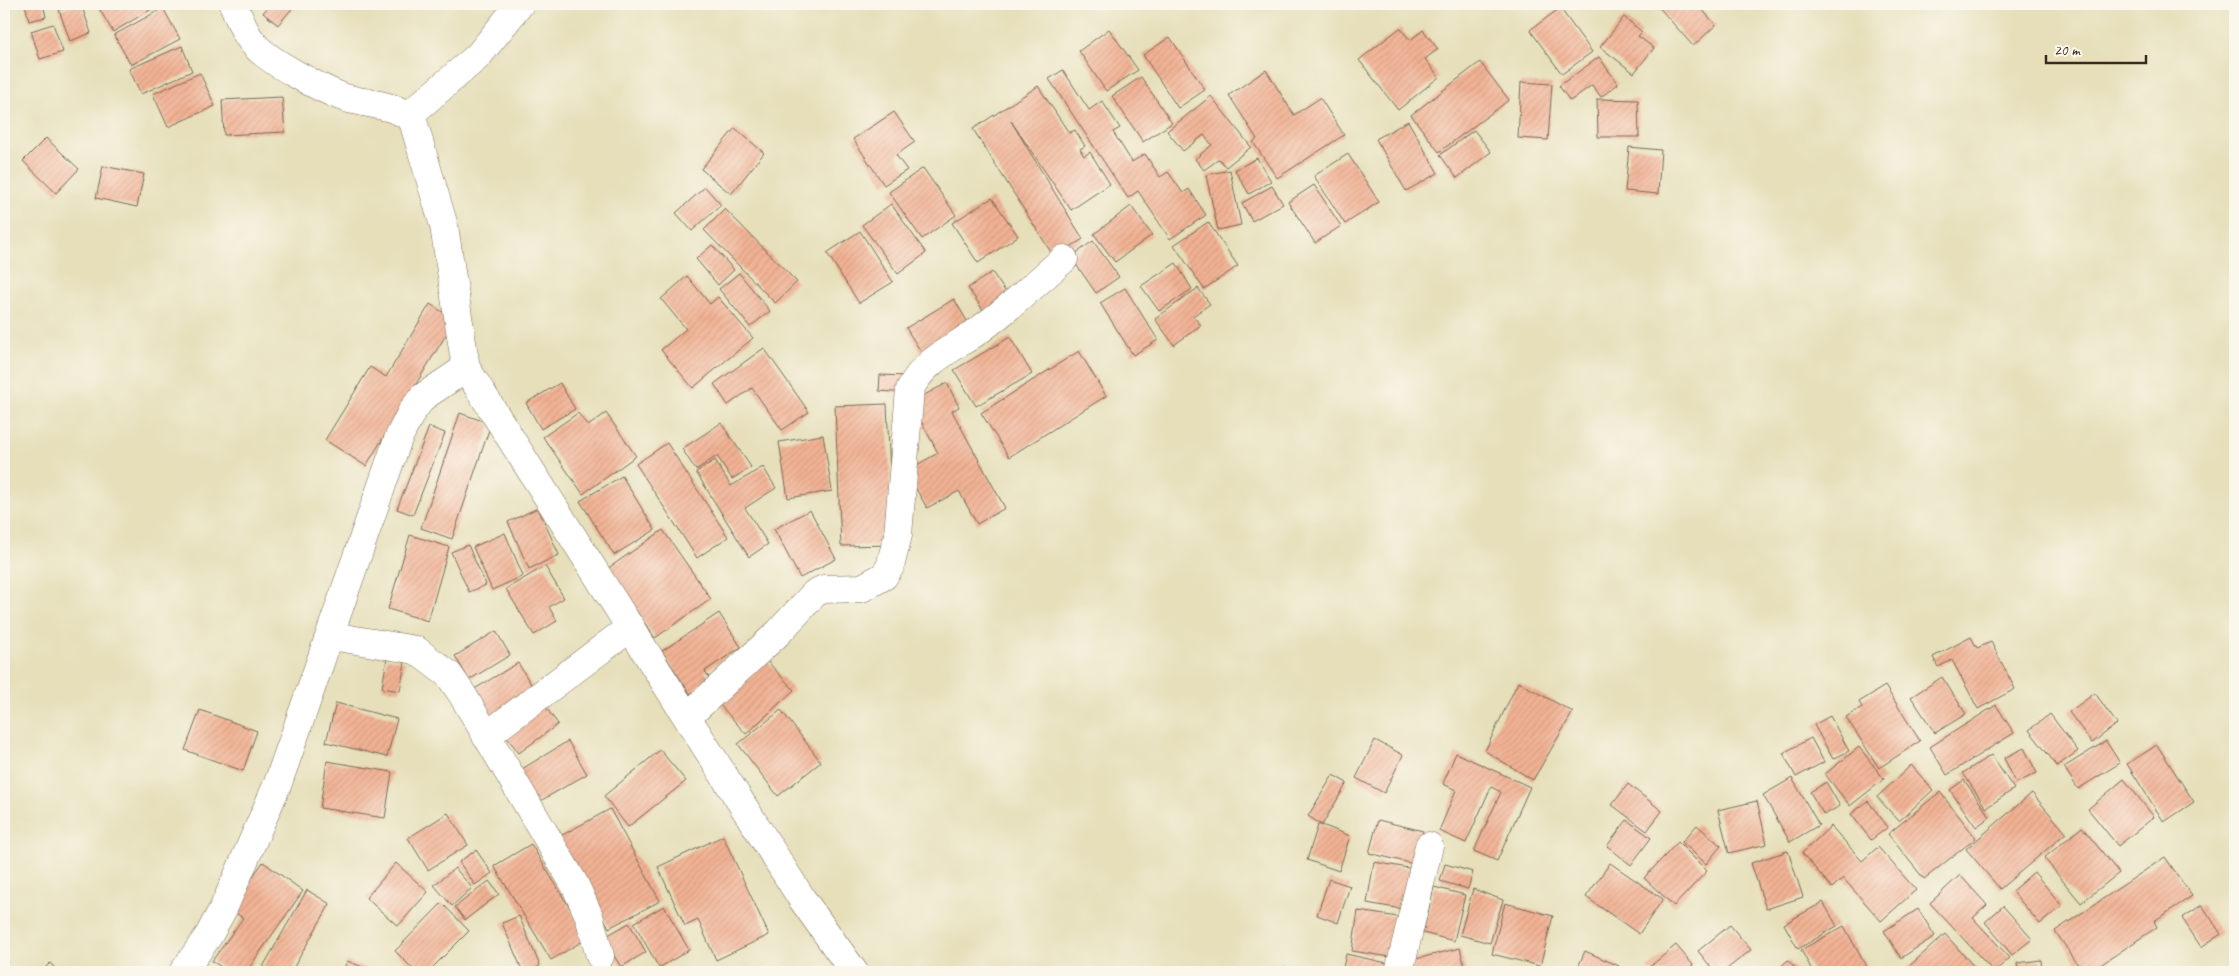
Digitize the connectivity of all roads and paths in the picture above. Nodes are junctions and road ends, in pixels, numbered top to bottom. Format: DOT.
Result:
graph roads {
  1 [pos="233,4"];
  2 [pos="520,4"];
  3 [pos="408,116"];
  4 [pos="1064,259"];
  5 [pos="466,368"];
  6 [pos="631,627"];
  7 [pos="330,636"];
  8 [pos="687,716"];
  9 [pos="486,736"];
  10 [pos="1429,846"];
  11 [pos="600,956"];
  12 [pos="183,972"];
  13 [pos="854,972"];
  14 [pos="1399,972"];
  1 -- 3 [label="street"];
  2 -- 3 [label="street"];
  3 -- 5 [label="street"];
  4 -- 8 [label="street"];
  5 -- 6 [label="street"];
  5 -- 7 [label="street"];
  6 -- 8 [label="street"];
  6 -- 9 [label="street"];
  7 -- 9 [label="street"];
  7 -- 12 [label="street"];
  8 -- 13 [label="street"];
  9 -- 11 [label="street"];
  10 -- 14 [label="street"];
}
